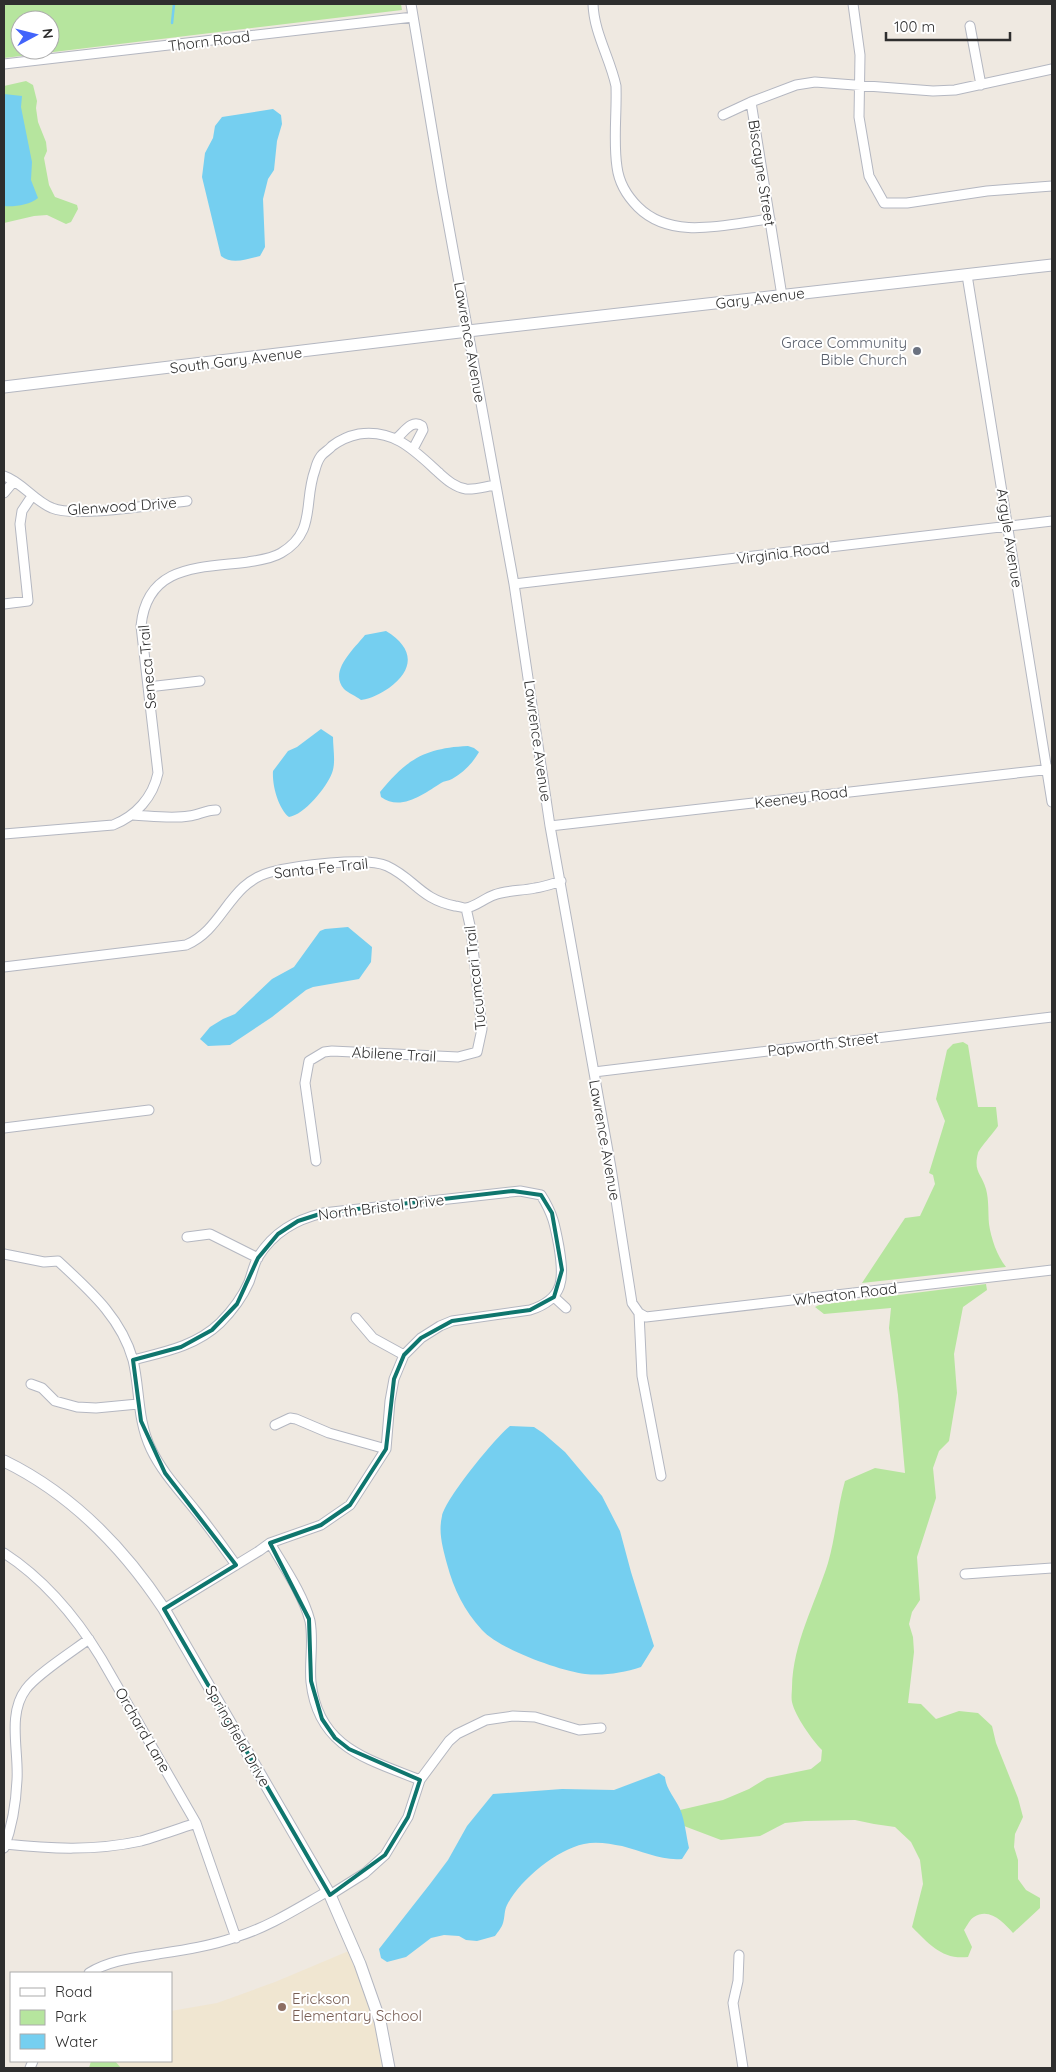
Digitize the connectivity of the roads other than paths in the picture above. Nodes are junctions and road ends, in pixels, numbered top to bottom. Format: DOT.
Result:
graph roads {
  1 [pos="411,4"];
  2 [pos="593,4"];
  3 [pos="853,4"];
  4 [pos="413,17"];
  5 [pos="970,26"];
  6 [pos="4,64"];
  7 [pos="1052,69"];
  8 [pos="981,85"];
  9 [pos="859,86"];
  10 [pos="751,102"];
  11 [pos="723,115"];
  12 [pos="1052,186"];
  13 [pos="770,219"];
  14 [pos="1052,265"];
  15 [pos="967,275"];
  16 [pos="782,296"];
  17 [pos="468,331"];
  18 [pos="4,387"];
  19 [pos="397,438"];
  20 [pos="413,449"];
  21 [pos="4,476"];
  22 [pos="14,481"];
  23 [pos="496,485"];
  24 [pos="4,493"];
  25 [pos="32,496"];
  26 [pos="187,501"];
  27 [pos="1052,521"];
  28 [pos="1008,526"];
  29 [pos="514,584"];
  30 [pos="4,604"];
  31 [pos="200,681"];
  32 [pos="148,687"];
  33 [pos="1050,769"];
  34 [pos="1052,802"];
  35 [pos="216,810"];
  36 [pos="134,815"];
  37 [pos="550,826"];
  38 [pos="4,834"];
  39 [pos="561,881"];
  40 [pos="466,908"];
  41 [pos="4,967"];
  42 [pos="1052,1017"];
  43 [pos="478,1048"];
  44 [pos="594,1072"];
  45 [pos="150,1110"];
  46 [pos="4,1128"];
  47 [pos="316,1161"];
  48 [pos="188,1237"];
  49 [pos="4,1254"];
  50 [pos="258,1258"];
  51 [pos="1052,1270"];
  52 [pos="554,1297"];
  53 [pos="566,1308"];
  54 [pos="639,1313"];
  55 [pos="356,1318"];
  56 [pos="404,1354"];
  57 [pos="133,1360"];
  58 [pos="31,1384"];
  59 [pos="138,1404"];
  60 [pos="275,1425"];
  61 [pos="386,1449"];
  62 [pos="4,1461"];
  63 [pos="661,1476"];
  64 [pos="270,1543"];
  65 [pos="4,1553"];
  66 [pos="236,1565"];
  67 [pos="1052,1568"];
  68 [pos="965,1574"];
  69 [pos="164,1609"];
  70 [pos="89,1639"];
  71 [pos="601,1728"];
  72 [pos="420,1780"];
  73 [pos="196,1823"];
  74 [pos="5,1846"];
  75 [pos="329,1893"];
  76 [pos="236,1938"];
  77 [pos="739,1955"];
  78 [pos="91,1972"];
  79 [pos="389,2068"];
  80 [pos="743,2068"];
  1 -- 4 [label="street, Lawrence Avenue"];
  2 -- 13 [label="street"];
  3 -- 9 [label="street"];
  4 -- 6 [label="street, Thorn Road"];
  4 -- 17 [label="street, Lawrence Avenue"];
  5 -- 8 [label="street"];
  7 -- 8 [label="street, Biscayne Street"];
  8 -- 9 [label="street, Biscayne Street"];
  9 -- 10 [label="street, Biscayne Street"];
  9 -- 12 [label="street"];
  10 -- 11 [label="street"];
  10 -- 13 [label="street, Biscayne Street"];
  13 -- 16 [label="street, Biscayne Street"];
  14 -- 15 [label="main road, Gary Avenue"];
  15 -- 16 [label="main road, Gary Avenue"];
  15 -- 28 [label="street, Argyle Avenue"];
  16 -- 17 [label="main road, Gary Avenue"];
  17 -- 18 [label="main road, South Gary Avenue"];
  17 -- 23 [label="street, Lawrence Avenue"];
  19 -- 20 [label="street, Seneca Trail"];
  19 -- 20 [label="street"];
  19 -- 32 [label="street, Seneca Trail"];
  20 -- 23 [label="street, Seneca Trail"];
  21 -- 22 [label="street, Glenwood Drive"];
  22 -- 24 [label="street"];
  22 -- 25 [label="street, Glenwood Drive"];
  23 -- 29 [label="street, Lawrence Avenue"];
  25 -- 26 [label="street, Glenwood Drive"];
  25 -- 30 [label="street"];
  27 -- 28 [label="street, Virginia Road"];
  28 -- 29 [label="street, Virginia Road"];
  28 -- 33 [label="street, Argyle Avenue"];
  29 -- 37 [label="street, Lawrence Avenue"];
  31 -- 32 [label="street"];
  32 -- 36 [label="street, Seneca Trail"];
  33 -- 34 [label="street, Argyle Avenue"];
  33 -- 37 [label="street, Keeney Road"];
  35 -- 36 [label="street"];
  36 -- 38 [label="street, Seneca Trail"];
  37 -- 39 [label="street, Lawrence Avenue"];
  39 -- 40 [label="street"];
  39 -- 44 [label="street, Lawrence Avenue"];
  40 -- 41 [label="street, Santa Fe Trail"];
  40 -- 43 [label="street, Tucumcari Trail"];
  42 -- 44 [label="street, Papworth Street"];
  43 -- 47 [label="street, Abilene Trail"];
  44 -- 54 [label="street, Lawrence Avenue"];
  45 -- 46 [label="street"];
  48 -- 50 [label="street"];
  49 -- 57 [label="street"];
  50 -- 52 [label="street, North Bristol Drive"];
  50 -- 57 [label="street, North Bristol Drive"];
  51 -- 54 [label="street, Wheaton Road"];
  52 -- 53 [label="street"];
  52 -- 56 [label="street"];
  54 -- 63 [label="street, Lawrence Avenue"];
  55 -- 56 [label="street"];
  56 -- 61 [label="street"];
  57 -- 59 [label="street"];
  58 -- 59 [label="street"];
  59 -- 66 [label="street"];
  60 -- 61 [label="street"];
  61 -- 64 [label="street"];
  62 -- 69 [label="main road, Springfield Drive"];
  64 -- 66 [label="street"];
  64 -- 72 [label="street"];
  65 -- 70 [label="street, Orchard Lane"];
  66 -- 69 [label="street"];
  67 -- 68 [label="street"];
  69 -- 75 [label="main road, Springfield Drive"];
  70 -- 73 [label="street, Orchard Lane"];
  70 -- 74 [label="street"];
  71 -- 72 [label="street"];
  72 -- 75 [label="street"];
  73 -- 74 [label="street"];
  73 -- 76 [label="street, Orchard Lane"];
  75 -- 76 [label="street"];
  75 -- 79 [label="main road, Springfield Drive"];
  76 -- 78 [label="street"];
  77 -- 80 [label="street"];
}
